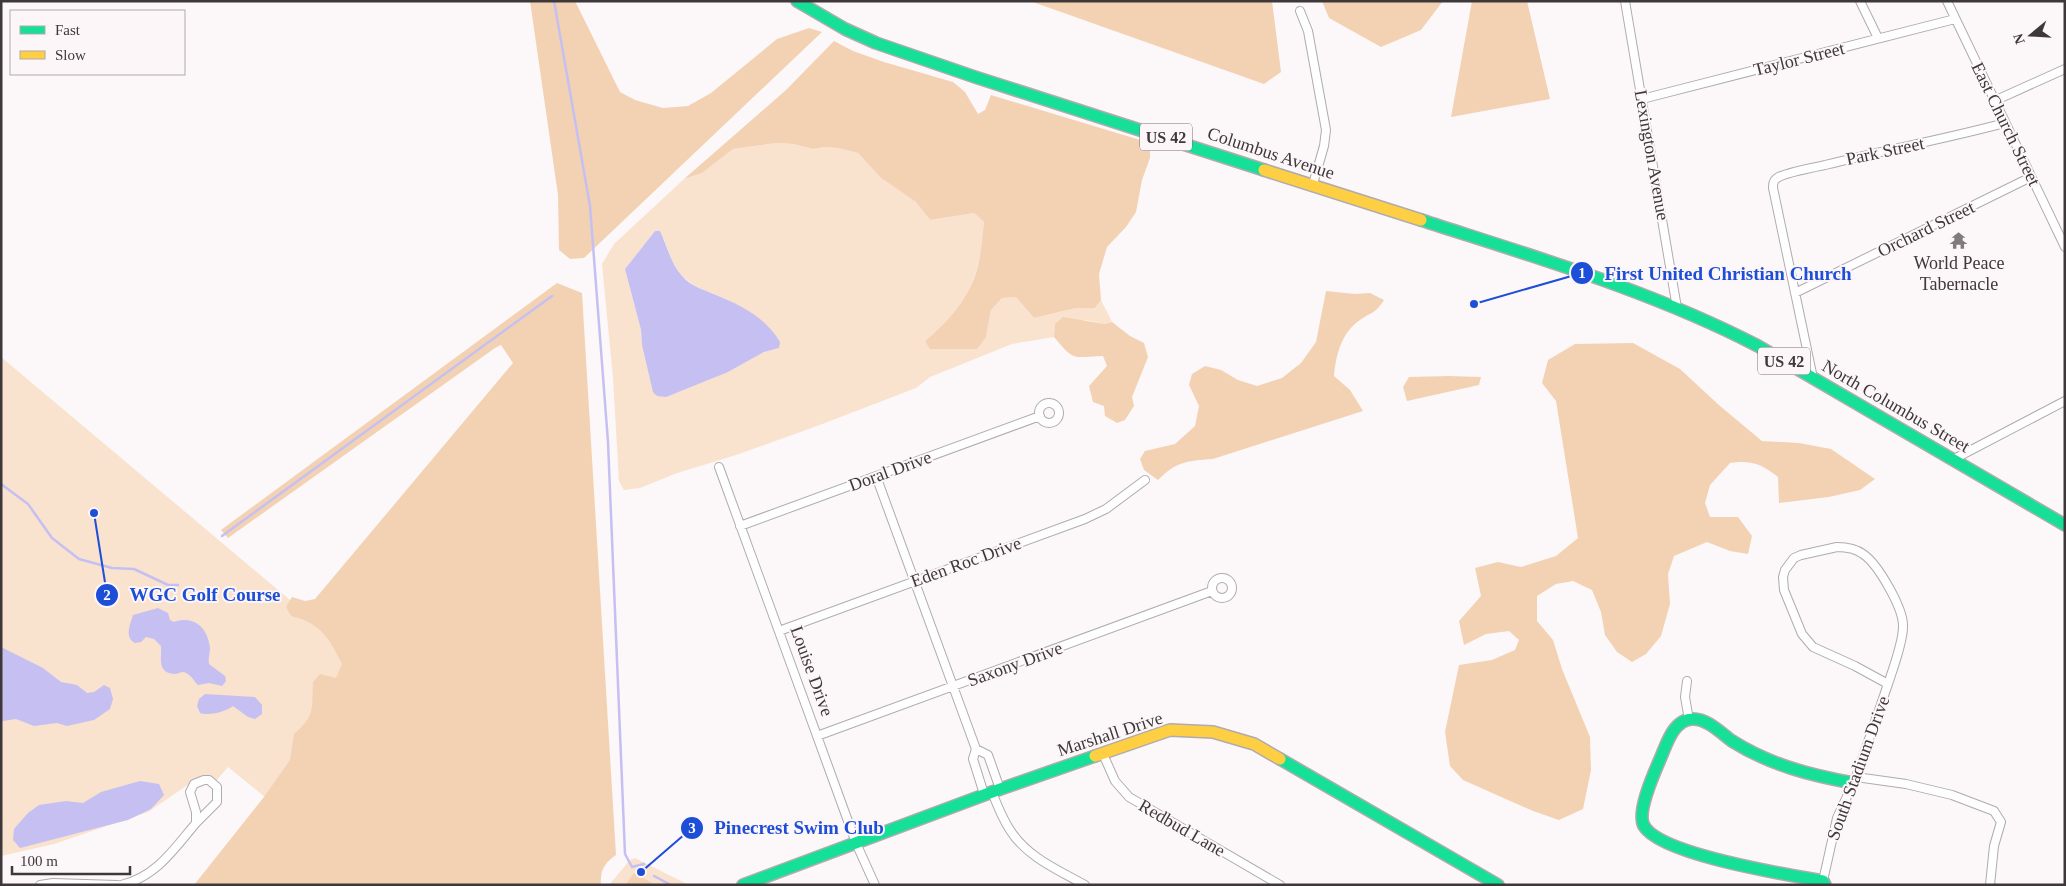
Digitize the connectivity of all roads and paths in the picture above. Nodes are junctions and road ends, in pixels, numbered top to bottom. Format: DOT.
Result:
graph roads {
  1 [pos="797,1"];
  2 [pos="1626,1"];
  3 [pos="1860,1"];
  4 [pos="1947,1"];
  5 [pos="1300,12"];
  6 [pos="1955,19"];
  7 [pos="1878,38"];
  8 [pos="2065,69"];
  9 [pos="1642,99"];
  10 [pos="1994,101"];
  11 [pos="2005,123"];
  12 [pos="2031,177"];
  13 [pos="1313,184"];
  14 [pos="2062,237"];
  15 [pos="1483,240"];
  16 [pos="2065,247"];
  17 [pos="1795,293"];
  18 [pos="1677,308"];
  19 [pos="1813,378"];
  20 [pos="2065,401"];
  21 [pos="1040,416"];
  22 [pos="1954,459"];
  23 [pos="719,467"];
  24 [pos="876,476"];
  25 [pos="1145,480"];
  26 [pos="2065,524"];
  27 [pos="740,526"];
  28 [pos="915,581"];
  29 [pos="1212,591"];
  30 [pos="779,631"];
  31 [pos="1687,680"];
  32 [pos="1888,684"];
  33 [pos="954,686"];
  34 [pos="1689,720"];
  35 [pos="817,736"];
  36 [pos="976,749"];
  37 [pos="1103,754"];
  38 [pos="1854,780"];
  39 [pos="992,791"];
  40 [pos="196,823"];
  41 [pos="856,843"];
  42 [pos="1824,883"];
  43 [pos="40,885"];
  44 [pos="117,885"];
  45 [pos="121,885"];
  46 [pos="743,885"];
  47 [pos="875,885"];
  48 [pos="1085,885"];
  49 [pos="1280,885"];
  50 [pos="1498,885"];
  51 [pos="1990,885"];
  1 -- 13 [label="main road, Columbus Avenue / US 42"];
  2 -- 9 [label="street, Lexington Avenue"];
  3 -- 7 [label="street"];
  4 -- 6 [label="street, East Church Street"];
  5 -- 13 [label="street"];
  6 -- 7 [label="street, Taylor Street"];
  6 -- 10 [label="street, East Church Street"];
  7 -- 9 [label="street, Taylor Street"];
  8 -- 10 [label="street"];
  9 -- 18 [label="street, Lexington Avenue"];
  10 -- 11 [label="street, East Church Street"];
  11 -- 12 [label="street, East Church Street"];
  11 -- 17 [label="street, Park Street"];
  12 -- 14 [label="street, East Church Street"];
  12 -- 17 [label="street, Orchard Street"];
  13 -- 15 [label="main road, Columbus Avenue / US 42"];
  14 -- 16 [label="street, East Church Street"];
  15 -- 18 [label="main road, North Columbus Street / US 42"];
  17 -- 19 [label="street"];
  18 -- 19 [label="main road, North Columbus Street / US 42"];
  19 -- 22 [label="main road, North Columbus Street / US 42"];
  20 -- 22 [label="street"];
  21 -- 24 [label="street, Doral Drive"];
  22 -- 26 [label="main road, North Columbus Street / US 42"];
  23 -- 27 [label="street, Louise Drive"];
  24 -- 27 [label="street, Doral Drive"];
  24 -- 28 [label="street"];
  25 -- 28 [label="street, Eden Roc Drive"];
  27 -- 30 [label="street, Louise Drive"];
  28 -- 30 [label="street, Eden Roc Drive"];
  28 -- 33 [label="street"];
  29 -- 33 [label="street, Saxony Drive"];
  30 -- 35 [label="street, Louise Drive"];
  31 -- 34 [label="street"];
  32 -- 32 [label="street, South Stadium Drive"];
  32 -- 38 [label="street, South Stadium Drive"];
  33 -- 35 [label="street, Saxony Drive"];
  33 -- 36 [label="street"];
  34 -- 38 [label="main road"];
  34 -- 42 [label="main road"];
  35 -- 41 [label="street, Louise Drive"];
  36 -- 39 [label="street"];
  36 -- 39 [label="street"];
  37 -- 39 [label="main road, Marshall Drive"];
  37 -- 49 [label="street, Redbud Lane"];
  37 -- 50 [label="main road, Marshall Drive"];
  38 -- 42 [label="street, South Stadium Drive"];
  38 -- 51 [label="street"];
  39 -- 41 [label="main road, Marshall Drive"];
  39 -- 48 [label="street"];
  40 -- 40 [label="street"];
  40 -- 45 [label="street"];
  41 -- 46 [label="main road, Marshall Drive"];
  41 -- 47 [label="street, Louise Drive"];
  43 -- 44 [label="street"];
}
